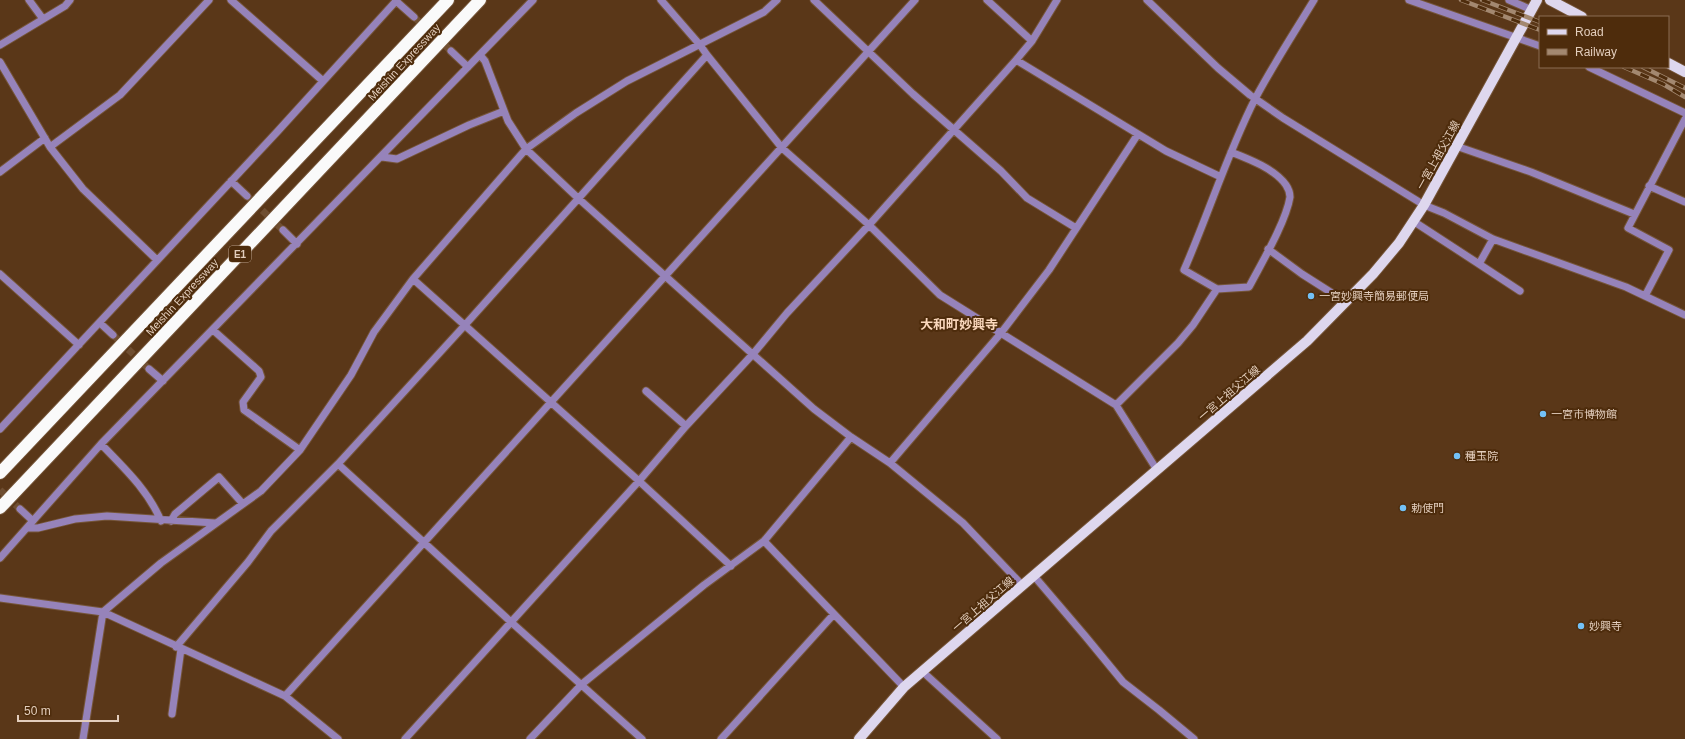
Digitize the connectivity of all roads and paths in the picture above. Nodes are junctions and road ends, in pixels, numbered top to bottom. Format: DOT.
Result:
graph roads {
  1 [pos="29,0"];
  2 [pos="70,0"];
  3 [pos="209,0"];
  4 [pos="231,0"];
  5 [pos="396,0"];
  6 [pos="448,0"];
  7 [pos="480,0"];
  8 [pos="533,0"];
  9 [pos="661,0"];
  10 [pos="777,0"];
  11 [pos="814,0"];
  12 [pos="915,0"];
  13 [pos="987,0"];
  14 [pos="1057,0"];
  15 [pos="1147,0"];
  16 [pos="1314,0"];
  17 [pos="1409,0"];
  18 [pos="1509,0"];
  19 [pos="1537,0"];
  20 [pos="1550,0"];
  21 [pos="1532,10"];
  22 [pos="1580,16"];
  23 [pos="414,17"];
  24 [pos="43,19"];
  25 [pos="1516,37"];
  26 [pos="1032,41"];
  27 [pos="0,45"];
  28 [pos="700,45"];
  29 [pos="1539,46"];
  30 [pos="452,51"];
  31 [pos="868,51"];
  32 [pos="480,55"];
  33 [pos="707,55"];
  34 [pos="1016,60"];
  35 [pos="0,62"];
  36 [pos="1669,64"];
  37 [pos="468,67"];
  38 [pos="1592,68"];
  39 [pos="1685,72"];
  40 [pos="323,81"];
  41 [pos="1255,99"];
  42 [pos="504,111"];
  43 [pos="1685,113"];
  44 [pos="1685,119"];
  45 [pos="954,130"];
  46 [pos="1138,134"];
  47 [pos="45,138"];
  48 [pos="1456,146"];
  49 [pos="50,147"];
  50 [pos="782,148"];
  51 [pos="526,149"];
  52 [pos="1231,152"];
  53 [pos="382,157"];
  54 [pos="0,172"];
  55 [pos="1222,177"];
  56 [pos="231,181"];
  57 [pos="1649,186"];
  58 [pos="247,196"];
  59 [pos="579,199"];
  60 [pos="1685,202"];
  61 [pos="1424,206"];
  62 [pos="1634,214"];
  63 [pos="1413,222"];
  64 [pos="869,225"];
  65 [pos="1076,228"];
  66 [pos="283,230"];
  67 [pos="1493,239"];
  68 [pos="297,244"];
  69 [pos="1268,249"];
  70 [pos="157,260"];
  71 [pos="1479,264"];
  72 [pos="0,274"];
  73 [pos="667,276"];
  74 [pos="413,280"];
  75 [pos="1217,289"];
  76 [pos="1520,291"];
  77 [pos="1645,296"];
  78 [pos="1346,302"];
  79 [pos="1685,315"];
  80 [pos="100,323"];
  81 [pos="465,325"];
  82 [pos="213,330"];
  83 [pos="1001,333"];
  84 [pos="113,335"];
  85 [pos="78,345"];
  86 [pos="752,354"];
  87 [pos="149,369"];
  88 [pos="163,381"];
  89 [pos="646,391"];
  90 [pos="551,404"];
  91 [pos="1116,405"];
  92 [pos="686,426"];
  93 [pos="0,429"];
  94 [pos="851,436"];
  95 [pos="101,444"];
  96 [pos="300,450"];
  97 [pos="890,463"];
  98 [pos="338,464"];
  99 [pos="1157,470"];
  100 [pos="0,473"];
  101 [pos="639,481"];
  102 [pos="243,504"];
  103 [pos="0,508"];
  104 [pos="20,509"];
  105 [pos="33,521"];
  106 [pos="161,521"];
  107 [pos="171,521"];
  108 [pos="215,523"];
  109 [pos="27,528"];
  110 [pos="764,541"];
  111 [pos="424,543"];
  112 [pos="0,558"];
  113 [pos="731,566"];
  114 [pos="1034,576"];
  115 [pos="1022,585"];
  116 [pos="0,598"];
  117 [pos="103,612"];
  118 [pos="834,614"];
  119 [pos="511,622"];
  120 [pos="178,648"];
  121 [pos="922,672"];
  122 [pos="582,684"];
  123 [pos="904,687"];
  124 [pos="285,696"];
  125 [pos="172,714"];
  126 [pos="83,739"];
  127 [pos="338,739"];
  128 [pos="405,739"];
  129 [pos="530,739"];
  130 [pos="642,739"];
  131 [pos="721,739"];
  132 [pos="858,739"];
  133 [pos="997,739"];
  134 [pos="1194,739"];
  1 -- 24 [label="street"];
  2 -- 24 [label="street"];
  3 -- 49 [label="street"];
  4 -- 40 [label="street"];
  5 -- 23 [label="street"];
  5 -- 40 [label="street"];
  6 -- 100 [label="highway, Meishin Expressway / E1"];
  7 -- 103 [label="highway, Meishin Expressway / E1"];
  8 -- 32 [label="street"];
  9 -- 28 [label="street"];
  10 -- 28 [label="street"];
  11 -- 31 [label="street"];
  12 -- 31 [label="street"];
  13 -- 26 [label="street"];
  14 -- 26 [label="street"];
  15 -- 41 [label="street"];
  16 -- 41 [label="street"];
  17 -- 25 [label="street"];
  18 -- 21 [label="street"];
  19 -- 21 [label="main road, 一宮上祖父江線"];
  20 -- 22 [label="main road"];
  21 -- 25 [label="main road, 一宮上祖父江線"];
  24 -- 27 [label="street"];
  25 -- 29 [label="street"];
  25 -- 48 [label="main road, 一宮上祖父江線"];
  26 -- 34 [label="street"];
  28 -- 33 [label="street"];
  28 -- 51 [label="street"];
  30 -- 37 [label="street"];
  31 -- 45 [label="street"];
  31 -- 50 [label="street"];
  32 -- 37 [label="street"];
  32 -- 42 [label="street"];
  33 -- 50 [label="street"];
  33 -- 59 [label="street"];
  34 -- 45 [label="street"];
  34 -- 46 [label="street"];
  35 -- 47 [label="street"];
  36 -- 39 [label="main road"];
  37 -- 53 [label="street"];
  38 -- 43 [label="street"];
  40 -- 56 [label="street"];
  41 -- 52 [label="street"];
  41 -- 61 [label="street"];
  42 -- 51 [label="street"];
  42 -- 53 [label="street"];
  44 -- 57 [label="street"];
  45 -- 64 [label="street"];
  45 -- 65 [label="street"];
  46 -- 55 [label="street"];
  46 -- 65 [label="street"];
  47 -- 49 [label="street"];
  47 -- 54 [label="street"];
  48 -- 61 [label="main road, 一宮上祖父江線"];
  48 -- 62 [label="street"];
  49 -- 70 [label="street"];
  50 -- 64 [label="street"];
  50 -- 73 [label="street"];
  51 -- 59 [label="street"];
  51 -- 74 [label="street"];
  52 -- 55 [label="street"];
  52 -- 69 [label="street"];
  53 -- 68 [label="street"];
  55 -- 75 [label="street"];
  56 -- 58 [label="street"];
  56 -- 70 [label="street"];
  57 -- 60 [label="street"];
  57 -- 62 [label="street"];
  59 -- 73 [label="street"];
  59 -- 81 [label="street"];
  61 -- 63 [label="main road, 一宮上祖父江線"];
  61 -- 67 [label="street"];
  62 -- 77 [label="street"];
  63 -- 71 [label="street"];
  63 -- 78 [label="main road, 一宮上祖父江線"];
  64 -- 83 [label="street"];
  64 -- 86 [label="street"];
  65 -- 83 [label="street"];
  66 -- 68 [label="street"];
  67 -- 71 [label="street"];
  67 -- 77 [label="street"];
  68 -- 82 [label="street"];
  69 -- 75 [label="street"];
  69 -- 78 [label="street"];
  70 -- 80 [label="street"];
  71 -- 76 [label="street"];
  72 -- 85 [label="street"];
  73 -- 86 [label="street"];
  73 -- 90 [label="street"];
  74 -- 81 [label="street"];
  74 -- 96 [label="street"];
  75 -- 91 [label="street"];
  77 -- 79 [label="street"];
  78 -- 99 [label="main road, 一宮上祖父江線"];
  80 -- 84 [label="street"];
  80 -- 85 [label="street"];
  81 -- 90 [label="street"];
  81 -- 98 [label="street"];
  82 -- 88 [label="street"];
  82 -- 96 [label="street"];
  83 -- 91 [label="street"];
  83 -- 97 [label="street"];
  85 -- 93 [label="street"];
  86 -- 92 [label="street"];
  86 -- 94 [label="street"];
  87 -- 88 [label="street"];
  88 -- 95 [label="street"];
  89 -- 92 [label="street"];
  90 -- 101 [label="street"];
  90 -- 111 [label="street"];
  91 -- 99 [label="street"];
  92 -- 101 [label="street"];
  94 -- 97 [label="street"];
  94 -- 110 [label="street"];
  95 -- 105 [label="street"];
  95 -- 106 [label="street"];
  96 -- 102 [label="street"];
  97 -- 115 [label="street"];
  98 -- 111 [label="street"];
  98 -- 120 [label="street"];
  99 -- 114 [label="main road, 一宮上祖父江線"];
  101 -- 113 [label="street"];
  101 -- 119 [label="street"];
  102 -- 107 [label="street"];
  102 -- 108 [label="street"];
  104 -- 105 [label="street"];
  105 -- 109 [label="street"];
  106 -- 107 [label="street"];
  106 -- 109 [label="street"];
  107 -- 108 [label="street"];
  108 -- 117 [label="street"];
  109 -- 112 [label="street"];
  110 -- 113 [label="street"];
  110 -- 118 [label="street"];
  111 -- 119 [label="street"];
  111 -- 124 [label="street"];
  113 -- 122 [label="street"];
  114 -- 115 [label="main road, 一宮上祖父江線"];
  114 -- 134 [label="street"];
  115 -- 121 [label="main road, 一宮上祖父江線"];
  116 -- 117 [label="street"];
  117 -- 120 [label="street"];
  117 -- 126 [label="street"];
  118 -- 123 [label="street"];
  118 -- 131 [label="street"];
  119 -- 122 [label="street"];
  119 -- 128 [label="street"];
  120 -- 124 [label="street"];
  120 -- 125 [label="street"];
  121 -- 123 [label="main road, 一宮上祖父江線"];
  121 -- 133 [label="street"];
  122 -- 129 [label="street"];
  122 -- 130 [label="street"];
  123 -- 132 [label="main road, 一宮上祖父江線"];
  124 -- 127 [label="street"];
}
